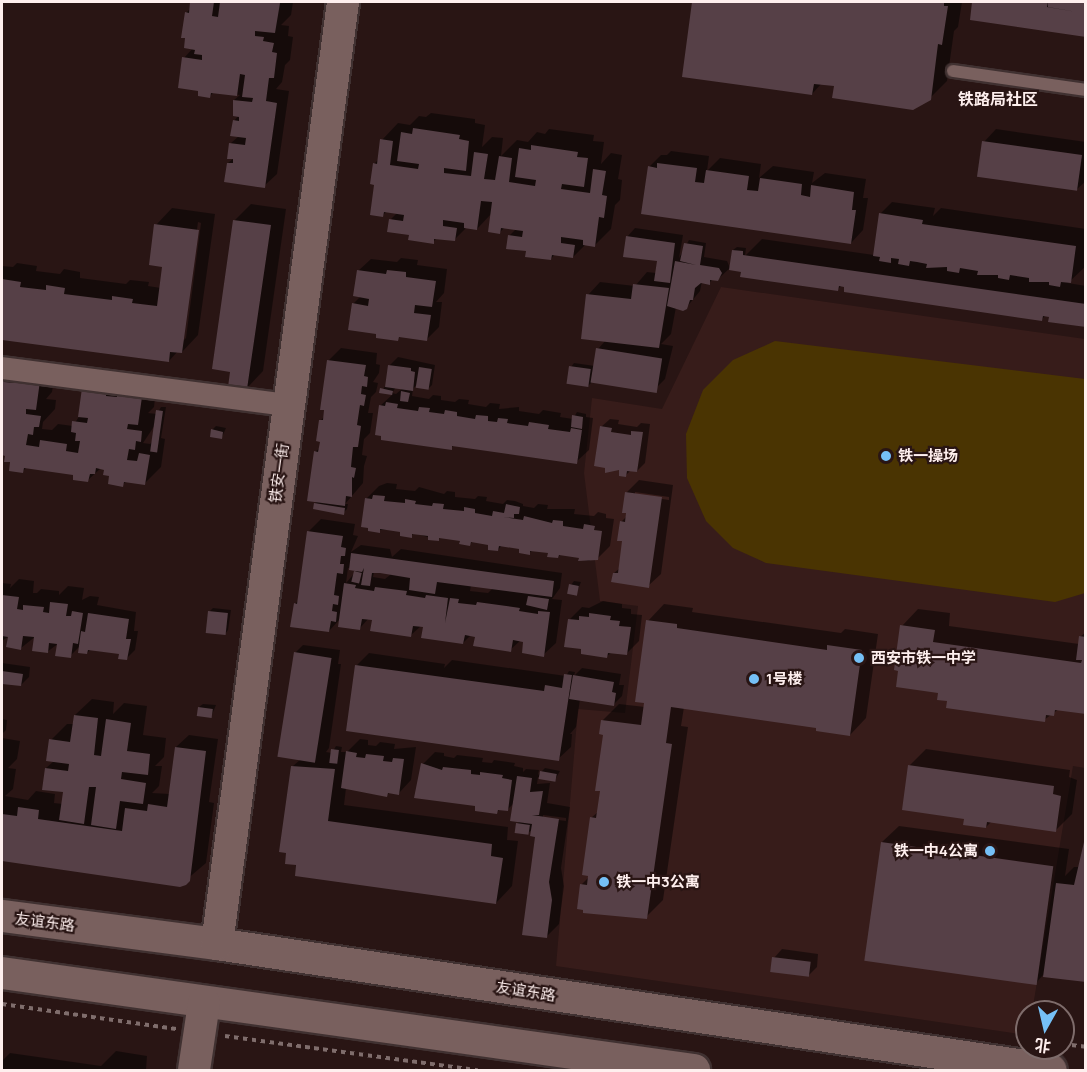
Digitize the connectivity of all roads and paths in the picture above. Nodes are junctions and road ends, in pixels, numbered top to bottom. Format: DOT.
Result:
graph roads {
  1 [pos="343,2"];
  2 [pos="953,71"];
  3 [pos="1086,90"];
  4 [pos="2,368"];
  5 [pos="288,405"];
  6 [pos="2,916"];
  7 [pos="217,944"];
  8 [pos="2,973"];
  9 [pos="2,1004"];
  10 [pos="202,1018"];
  11 [pos="194,1071"];
  12 [pos="478,1071"];
  13 [pos="694,1071"];
  14 [pos="1051,1071"];
  1 -- 5 [label="main road, 铁安一街"];
  2 -- 3 [label="lane"];
  4 -- 5 [label="street"];
  5 -- 7 [label="main road, 铁安一街"];
  6 -- 7 [label="main road, 友谊东路"];
  7 -- 14 [label="main road, 友谊东路"];
  8 -- 10 [label="main road"];
  9 -- 10 [label="path"];
  10 -- 11 [label="main road"];
  10 -- 12 [label="path"];
  10 -- 13 [label="main road"];
}
